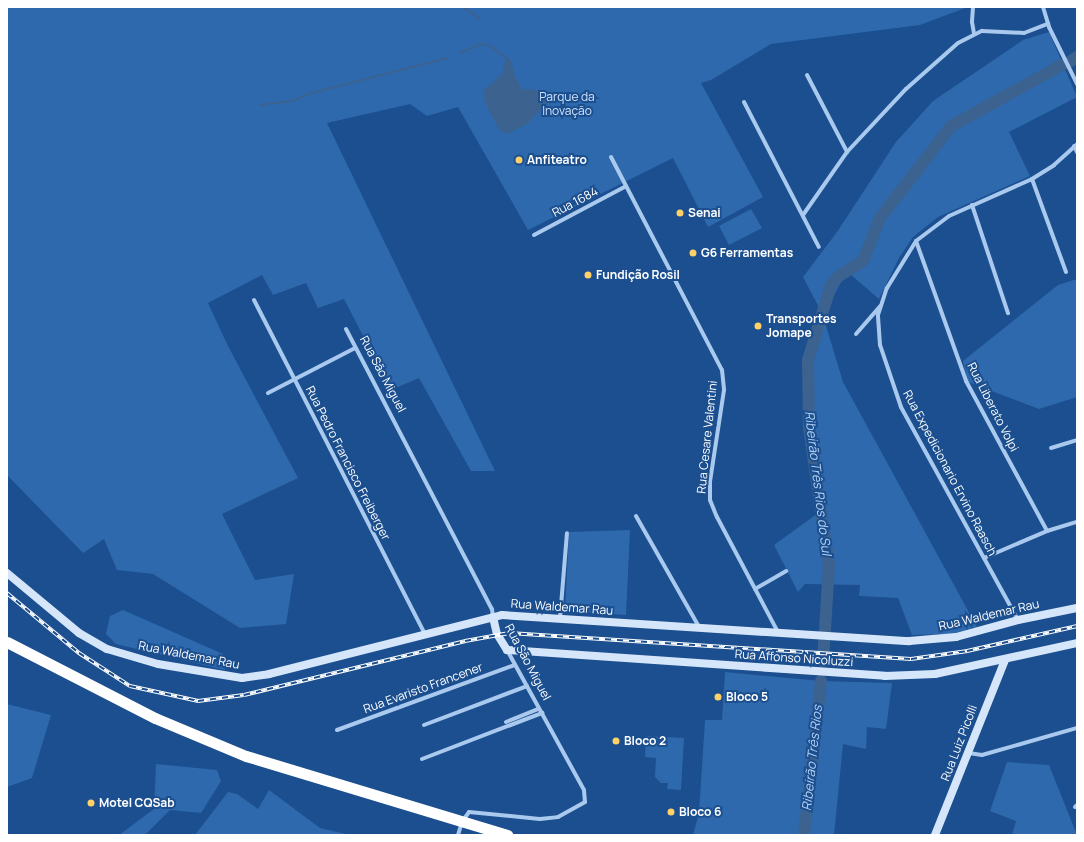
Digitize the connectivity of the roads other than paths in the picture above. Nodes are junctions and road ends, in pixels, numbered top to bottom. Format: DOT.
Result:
graph roads {
  1 [pos="973,7"];
  2 [pos="1043,7"];
  3 [pos="1048,24"];
  4 [pos="974,33"];
  5 [pos="807,75"];
  6 [pos="1077,84"];
  7 [pos="744,102"];
  8 [pos="1075,145"];
  9 [pos="847,152"];
  10 [pos="1077,152"];
  11 [pos="611,157"];
  12 [pos="1032,179"];
  13 [pos="626,186"];
  14 [pos="972,205"];
  15 [pos="803,215"];
  16 [pos="534,235"];
  17 [pos="916,241"];
  18 [pos="819,247"];
  19 [pos="1066,272"];
  20 [pos="254,300"];
  21 [pos="880,306"];
  22 [pos="1008,312"];
  23 [pos="346,329"];
  24 [pos="856,334"];
  25 [pos="355,348"];
  26 [pos="294,379"];
  27 [pos="268,393"];
  28 [pos="1077,440"];
  29 [pos="1051,448"];
  30 [pos="636,516"];
  31 [pos="1077,522"];
  32 [pos="1047,531"];
  33 [pos="567,534"];
  34 [pos="984,558"];
  35 [pos="786,571"];
  36 [pos="7,573"];
  37 [pos="755,589"];
  38 [pos="1077,608"];
  39 [pos="493,616"];
  40 [pos="560,618"];
  41 [pos="1018,620"];
  42 [pos="699,628"];
  43 [pos="778,633"];
  44 [pos="425,634"];
  45 [pos="7,642"];
  46 [pos="1077,642"];
  47 [pos="507,650"];
  48 [pos="1005,660"];
  49 [pos="515,665"];
  50 [pos="527,686"];
  51 [pos="539,709"];
  52 [pos="542,713"];
  53 [pos="506,722"];
  54 [pos="424,725"];
  55 [pos="1077,728"];
  56 [pos="337,730"];
  57 [pos="969,753"];
  58 [pos="422,759"];
  59 [pos="462,822"];
  60 [pos="458,835"];
  61 [pos="507,835"];
  62 [pos="936,835"];
  1 -- 4 [label="street"];
  2 -- 3 [label="street"];
  3 -- 4 [label="street"];
  3 -- 6 [label="street"];
  4 -- 9 [label="street"];
  5 -- 9 [label="street"];
  7 -- 15 [label="street"];
  8 -- 10 [label="street"];
  8 -- 12 [label="street, Rua Expedicionario Ervino Raasch"];
  9 -- 15 [label="street"];
  11 -- 13 [label="street, Rua Cesare Valentini"];
  12 -- 14 [label="street, Rua Expedicionario Ervino Raasch"];
  12 -- 19 [label="street"];
  13 -- 16 [label="street, Rua 1684"];
  13 -- 37 [label="street, Rua Cesare Valentini"];
  14 -- 17 [label="street, Rua Expedicionario Ervino Raasch"];
  14 -- 22 [label="street"];
  15 -- 18 [label="street"];
  17 -- 21 [label="street, Rua Expedicionario Ervino Raasch"];
  17 -- 32 [label="street, Rua Liberato Volpi"];
  20 -- 26 [label="street, Rua Pedro Francisco Freiberger"];
  21 -- 24 [label="street"];
  21 -- 34 [label="street, Rua Expedicionario Ervino Raasch"];
  23 -- 25 [label="street, Rua São Miguel"];
  25 -- 26 [label="street"];
  25 -- 39 [label="street, Rua São Miguel"];
  26 -- 27 [label="street"];
  26 -- 44 [label="street, Rua Pedro Francisco Freiberger"];
  28 -- 29 [label="street"];
  30 -- 42 [label="street"];
  31 -- 32 [label="street"];
  32 -- 34 [label="street"];
  33 -- 40 [label="street"];
  34 -- 41 [label="street, Rua Expedicionario Ervino Raasch"];
  35 -- 37 [label="street"];
  36 -- 44 [label="street, Rua Waldemar Rau"];
  37 -- 43 [label="street, Rua Cesare Valentini"];
  38 -- 41 [label="street, Rua Waldemar Rau"];
  39 -- 40 [label="street, Rua Waldemar Rau"];
  39 -- 44 [label="street, Rua Waldemar Rau"];
  39 -- 47 [label="street, Rua São Miguel"];
  40 -- 42 [label="street, Rua Waldemar Rau"];
  41 -- 43 [label="street, Rua Waldemar Rau"];
  42 -- 43 [label="street, Rua Waldemar Rau"];
  45 -- 59 [label="highway"];
  46 -- 48 [label="street, Rua Affonso Nicoluzzi"];
  47 -- 48 [label="street, Rua Affonso Nicoluzzi"];
  47 -- 49 [label="street, Rua São Miguel"];
  48 -- 57 [label="street, Rua Luiz Picolli"];
  49 -- 50 [label="street, Rua São Miguel"];
  49 -- 56 [label="street, Rua Evaristo Francener"];
  50 -- 51 [label="street, Rua São Miguel"];
  50 -- 54 [label="street"];
  51 -- 52 [label="street, Rua São Miguel"];
  51 -- 53 [label="street"];
  52 -- 58 [label="street"];
  52 -- 59 [label="street, Rua São Miguel"];
  55 -- 57 [label="street"];
  57 -- 62 [label="street, Rua Luiz Picolli"];
  59 -- 60 [label="street"];
  59 -- 61 [label="highway"];
}
